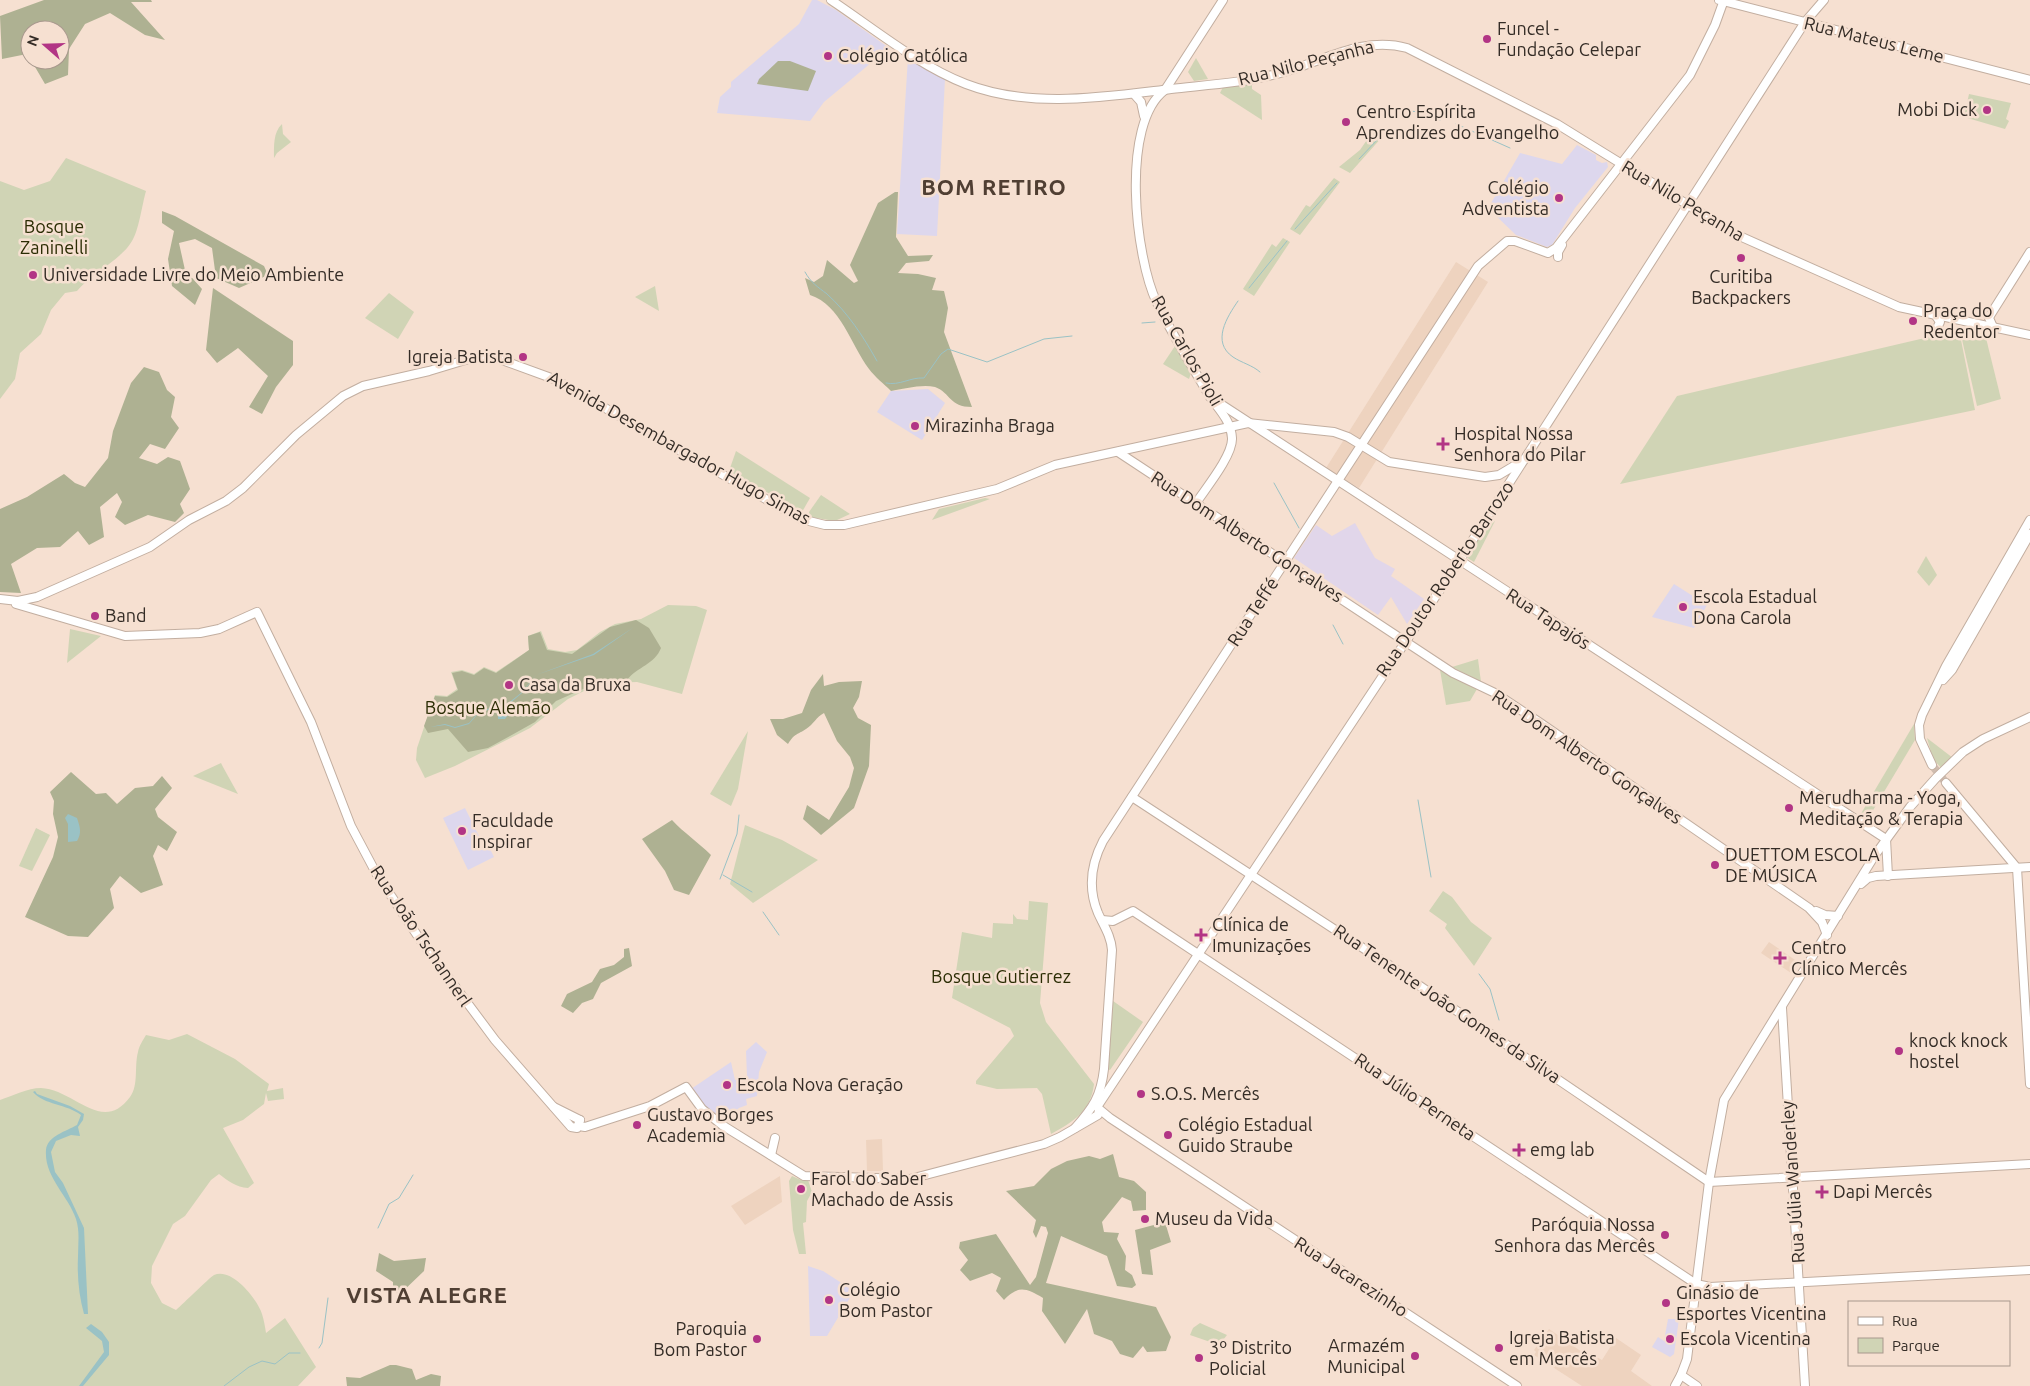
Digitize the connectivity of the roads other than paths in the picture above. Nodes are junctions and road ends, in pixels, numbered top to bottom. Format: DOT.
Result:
graph roads {
  1 [pos="831,0"];
  2 [pos="1223,0"];
  3 [pos="1722,0"];
  4 [pos="1824,0"];
  5 [pos="1805,22"];
  6 [pos="2030,80"];
  7 [pos="1165,90"];
  8 [pos="1134,94"];
  9 [pos="1144,118"];
  10 [pos="1622,164"];
  11 [pos="1687,206"];
  12 [pos="1568,235"];
  13 [pos="2030,252"];
  14 [pos="1558,257"];
  15 [pos="1936,316"];
  16 [pos="1993,327"];
  17 [pos="1935,332"];
  18 [pos="2030,335"];
  19 [pos="1210,397"];
  20 [pos="1248,423"];
  21 [pos="1230,426"];
  22 [pos="1281,426"];
  23 [pos="1275,440"];
  24 [pos="1362,445"];
  25 [pos="1135,448"];
  26 [pos="1118,452"];
  27 [pos="1524,460"];
  28 [pos="1135,463"];
  29 [pos="1508,470"];
  30 [pos="1338,481"];
  31 [pos="1510,482"];
  32 [pos="1196,503"];
  33 [pos="2030,520"];
  34 [pos="2030,534"];
  35 [pos="1458,560"];
  36 [pos="1285,562"];
  37 [pos="0,599"];
  38 [pos="22,601"];
  39 [pos="38,609"];
  40 [pos="1404,641"];
  41 [pos="1949,668"];
  42 [pos="2030,717"];
  43 [pos="1932,765"];
  44 [pos="1946,783"];
  45 [pos="1132,797"];
  46 [pos="1893,829"];
  47 [pos="1886,840"];
  48 [pos="1875,856"];
  49 [pos="1887,857"];
  50 [pos="2030,867"];
  51 [pos="2017,868"];
  52 [pos="1250,874"];
  53 [pos="1876,876"];
  54 [pos="1888,876"];
  55 [pos="1854,891"];
  56 [pos="1810,908"];
  57 [pos="1838,916"];
  58 [pos="1102,920"];
  59 [pos="1827,935"];
  60 [pos="1197,953"];
  61 [pos="1782,1008"];
  62 [pos="2030,1084"];
  63 [pos="552,1106"];
  64 [pos="1096,1111"];
  65 [pos="578,1121"];
  66 [pos="775,1138"];
  67 [pos="771,1155"];
  68 [pos="2030,1164"];
  69 [pos="1792,1177"];
  70 [pos="1709,1182"];
  71 [pos="2030,1270"];
  72 [pos="1799,1282"];
  73 [pos="1696,1284"];
  74 [pos="1682,1375"];
  75 [pos="1517,1386"];
  76 [pos="1675,1386"];
  77 [pos="1697,1386"];
  78 [pos="1805,1386"];
  1 -- 8 [label="main road, Rua Nilo Peçanha"];
  2 -- 7 [label="main road, Rua Carlos Pioli"];
  3 -- 5 [label="main road, Rua Mateus Leme"];
  3 -- 10 [label="main road"];
  4 -- 5 [label="main road, Rua Doutor Roberto Barrozo"];
  5 -- 6 [label="main road, Rua Mateus Leme"];
  5 -- 11 [label="main road, Rua Doutor Roberto Barrozo"];
  7 -- 8 [label="main road, Rua Nilo Peçanha"];
  7 -- 9 [label="main road, Rua Carlos Pioli"];
  7 -- 10 [label="main road, Rua Nilo Peçanha"];
  8 -- 9 [label="main road"];
  9 -- 19 [label="main road, Rua Carlos Pioli"];
  10 -- 11 [label="main road, Rua Nilo Peçanha"];
  10 -- 12 [label="main road"];
  11 -- 15 [label="main road, Rua Nilo Peçanha"];
  11 -- 27 [label="main road, Rua Doutor Roberto Barrozo"];
  12 -- 14 [label="main road"];
  12 -- 24 [label="main road, Rua Teffé"];
  13 -- 16 [label="main road"];
  15 -- 16 [label="main road, Rua Nilo Peçanha"];
  15 -- 17 [label="main road"];
  16 -- 18 [label="main road, Rua Nilo Peçanha"];
  19 -- 20 [label="main road, Rua Tapajós"];
  19 -- 21 [label="main road, Rua Carlos Pioli"];
  20 -- 21 [label="main road, Avenida Desembargador Hugo Simas"];
  20 -- 22 [label="main road, Avenida Desembargador Hugo Simas"];
  20 -- 23 [label="main road, Rua Tapajós"];
  21 -- 25 [label="main road, Avenida Desembargador Hugo Simas"];
  21 -- 32 [label="main road"];
  22 -- 23 [label="main road"];
  22 -- 24 [label="main road, Avenida Desembargador Hugo Simas"];
  23 -- 30 [label="main road, Rua Tapajós"];
  24 -- 29 [label="main road, Avenida Desembargador Hugo Simas"];
  24 -- 30 [label="main road, Rua Teffé"];
  25 -- 26 [label="main road, Avenida Desembargador Hugo Simas"];
  25 -- 28 [label="main road, Rua Dom Alberto Gonçalves"];
  26 -- 28 [label="main road, Rua Dom Alberto Gonçalves"];
  26 -- 38 [label="main road, Avenida Desembargador Hugo Simas"];
  27 -- 29 [label="main road, Avenida Desembargador Hugo Simas"];
  27 -- 31 [label="main road, Rua Doutor Roberto Barrozo"];
  28 -- 32 [label="main road, Rua Dom Alberto Gonçalves"];
  29 -- 31 [label="main road"];
  30 -- 35 [label="main road, Rua Tapajós"];
  30 -- 36 [label="main road, Rua Teffé"];
  31 -- 35 [label="main road, Rua Doutor Roberto Barrozo"];
  32 -- 36 [label="main road, Rua Dom Alberto Gonçalves"];
  33 -- 41 [label="main road"];
  34 -- 41 [label="main road"];
  35 -- 40 [label="main road, Rua Doutor Roberto Barrozo"];
  35 -- 47 [label="main road, Rua Tapajós"];
  36 -- 40 [label="main road, Rua Dom Alberto Gonçalves"];
  36 -- 45 [label="main road, Rua Teffé"];
  37 -- 38 [label="main road, Avenida Desembargador Hugo Simas"];
  37 -- 39 [label="main road"];
  38 -- 39 [label="main road"];
  39 -- 63 [label="main road, Rua João Tschannerl"];
  40 -- 52 [label="main road, Rua Doutor Roberto Barrozo"];
  40 -- 56 [label="main road, Rua Dom Alberto Gonçalves"];
  41 -- 43 [label="main road"];
  42 -- 46 [label="main road"];
  44 -- 51 [label="main road"];
  45 -- 52 [label="main road, Rua Tenente João Gomes da Silva"];
  45 -- 58 [label="main road, Rua Teffé"];
  46 -- 47 [label="main road"];
  46 -- 49 [label="main road"];
  47 -- 48 [label="main road"];
  47 -- 49 [label="main road"];
  48 -- 53 [label="main road"];
  48 -- 55 [label="main road"];
  49 -- 54 [label="main road"];
  50 -- 51 [label="main road"];
  51 -- 54 [label="main road"];
  51 -- 62 [label="main road"];
  52 -- 60 [label="main road, Rua Doutor Roberto Barrozo"];
  52 -- 70 [label="main road, Rua Tenente João Gomes da Silva"];
  53 -- 54 [label="main road"];
  53 -- 55 [label="main road"];
  55 -- 57 [label="main road"];
  56 -- 57 [label="main road, Rua Dom Alberto Gonçalves"];
  56 -- 59 [label="main road, Rua Dom Alberto Gonçalves"];
  57 -- 59 [label="main road"];
  58 -- 60 [label="main road, Rua Júlio Perneta"];
  58 -- 64 [label="main road"];
  59 -- 61 [label="main road"];
  60 -- 64 [label="main road, Rua Doutor Roberto Barrozo"];
  60 -- 73 [label="main road, Rua Júlio Perneta"];
  61 -- 69 [label="main road, Rua Júlia Wanderley"];
  61 -- 70 [label="main road"];
  63 -- 65 [label="main road, Rua João Tschannerl"];
  63 -- 65 [label="main road, Rua João Tschannerl"];
  64 -- 67 [label="main road"];
  64 -- 75 [label="main road, Rua Jacarezinho"];
  65 -- 67 [label="main road"];
  66 -- 67 [label="main road"];
  68 -- 69 [label="main road"];
  69 -- 70 [label="main road"];
  69 -- 72 [label="main road, Rua Júlia Wanderley"];
  70 -- 73 [label="main road"];
  71 -- 72 [label="main road"];
  72 -- 73 [label="main road"];
  72 -- 78 [label="main road, Rua Júlia Wanderley"];
  73 -- 74 [label="main road"];
  74 -- 76 [label="main road"];
  74 -- 77 [label="main road"];
}
